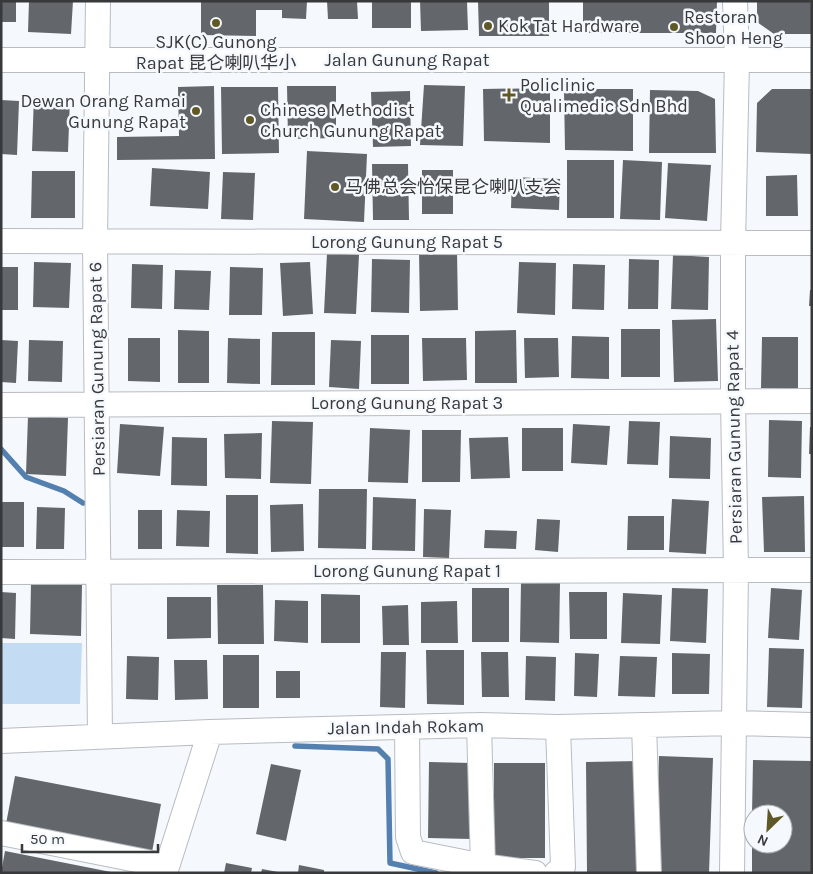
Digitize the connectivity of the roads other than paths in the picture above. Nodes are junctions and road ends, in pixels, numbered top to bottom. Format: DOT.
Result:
graph roads {
  1 [pos="98,1"];
  2 [pos="735,1"];
  3 [pos="1,60"];
  4 [pos="98,60"];
  5 [pos="737,60"];
  6 [pos="812,60"];
  7 [pos="1,241"];
  8 [pos="96,242"];
  9 [pos="734,243"];
  10 [pos="812,243"];
  11 [pos="733,401"];
  12 [pos="812,401"];
  13 [pos="1,405"];
  14 [pos="97,406"];
  15 [pos="736,570"];
  16 [pos="812,570"];
  17 [pos="1,572"];
  18 [pos="99,572"];
  19 [pos="734,723"];
  20 [pos="479,725"];
  21 [pos="644,725"];
  22 [pos="812,725"];
  23 [pos="407,727"];
  24 [pos="558,727"];
  25 [pos="210,732"];
  26 [pos="100,736"];
  27 [pos="1,741"];
  28 [pos="1,833"];
  29 [pos="483,866"];
  30 [pos="166,869"];
  31 [pos="535,873"];
  32 [pos="556,873"];
  33 [pos="650,873"];
  34 [pos="732,873"];
  1 -- 4 [label="street, Persiaran Gunung Rapat 6"];
  2 -- 5 [label="street, Persiaran Gunung Rapat 4"];
  3 -- 4 [label="street, Jalan Gunung Rapat"];
  4 -- 5 [label="street, Jalan Gunung Rapat"];
  4 -- 8 [label="street, Persiaran Gunung Rapat 6"];
  5 -- 6 [label="street, Jalan Gunung Rapat"];
  5 -- 9 [label="street, Persiaran Gunung Rapat 4"];
  7 -- 8 [label="street, Lorong Gunung Rapat 5"];
  8 -- 9 [label="street, Lorong Gunung Rapat 5"];
  8 -- 14 [label="street, Persiaran Gunung Rapat 6"];
  9 -- 10 [label="street, Lorong Gunung Rapat 5"];
  9 -- 11 [label="street, Persiaran Gunung Rapat 4"];
  11 -- 12 [label="street, Lorong Gunung Rapat 3"];
  11 -- 14 [label="street, Lorong Gunung Rapat 3"];
  11 -- 15 [label="street, Persiaran Gunung Rapat 4"];
  13 -- 14 [label="street, Lorong Gunung Rapat 3"];
  14 -- 18 [label="street, Persiaran Gunung Rapat 6"];
  15 -- 16 [label="street, Lorong Gunung Rapat 1"];
  15 -- 18 [label="street, Lorong Gunung Rapat 1"];
  15 -- 19 [label="street, Persiaran Gunung Rapat 4"];
  17 -- 18 [label="street, Lorong Gunung Rapat 1"];
  18 -- 26 [label="street, Persiaran Gunung Rapat 6"];
  19 -- 21 [label="street, Jalan Indah Rokam"];
  19 -- 22 [label="street, Jalan Indah Rokam"];
  19 -- 34 [label="street, Persiaran Gunung Rapat 4"];
  20 -- 23 [label="street, Jalan Indah Rokam"];
  20 -- 24 [label="street, Jalan Indah Rokam"];
  20 -- 29 [label="street"];
  21 -- 24 [label="street, Jalan Indah Rokam"];
  21 -- 33 [label="street"];
  23 -- 25 [label="street, Jalan Indah Rokam"];
  23 -- 29 [label="street"];
  24 -- 32 [label="street"];
  25 -- 26 [label="street, Jalan Indah Rokam"];
  25 -- 30 [label="street"];
  26 -- 27 [label="street, Jalan Indah Rokam"];
  28 -- 30 [label="street"];
  29 -- 31 [label="street"];
}
